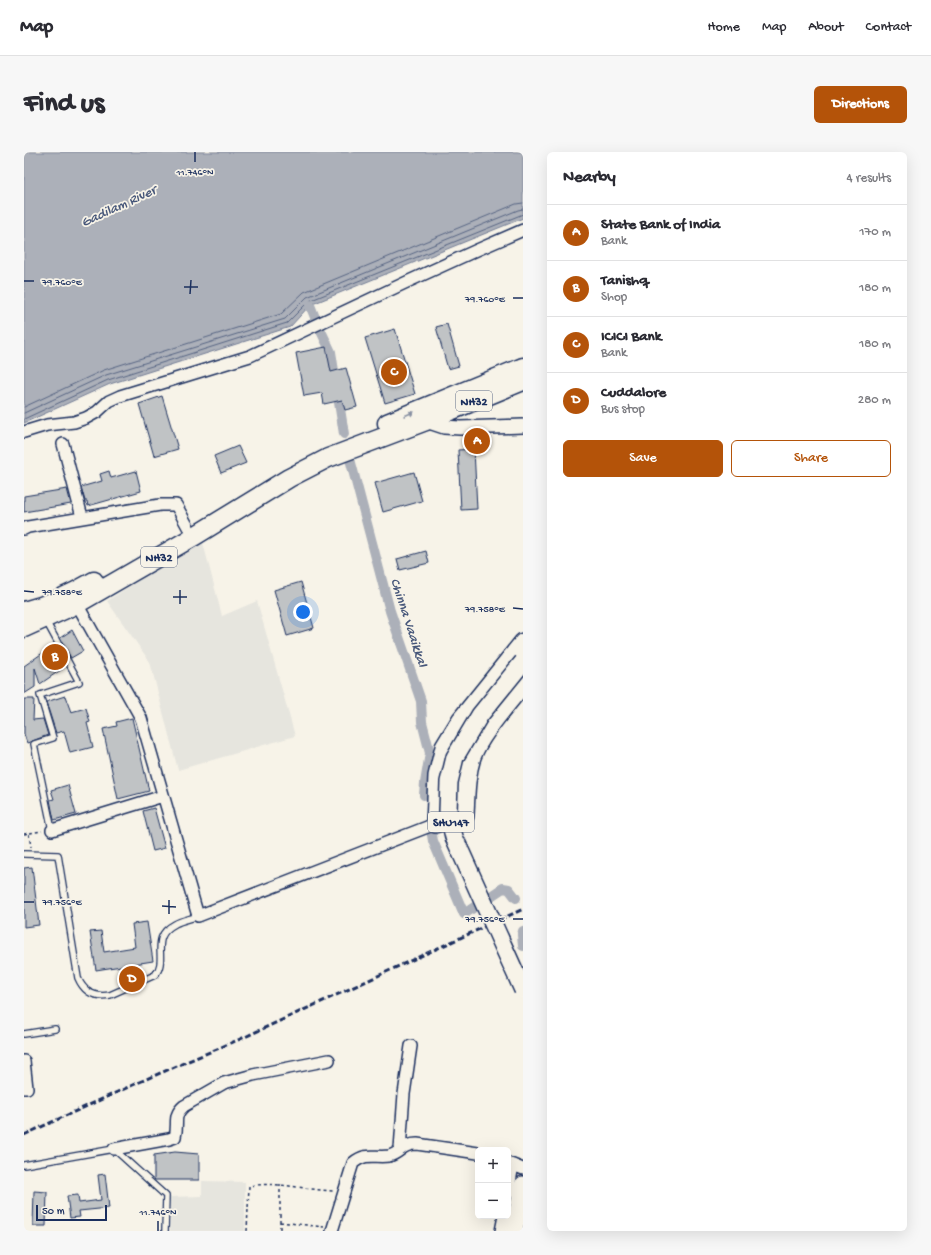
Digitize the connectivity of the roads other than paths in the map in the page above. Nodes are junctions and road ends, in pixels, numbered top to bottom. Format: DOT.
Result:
graph roads {
  1 [pos="523,230"];
  2 [pos="523,367"];
  3 [pos="523,381"];
  4 [pos="426,421"];
  5 [pos="523,426"];
  6 [pos="24,432"];
  7 [pos="63,444"];
  8 [pos="82,518"];
  9 [pos="188,527"];
  10 [pos="24,529"];
  11 [pos="77,604"];
  12 [pos="24,611"];
  13 [pos="45,619"];
  14 [pos="24,628"];
  15 [pos="523,642"];
  16 [pos="523,662"];
  17 [pos="523,684"];
  18 [pos="163,796"];
  19 [pos="435,824"];
  20 [pos="52,830"];
  21 [pos="24,854"];
  22 [pos="198,916"];
  23 [pos="523,990"];
  24 [pos="55,1029"];
  25 [pos="24,1034"];
  26 [pos="411,1046"];
  27 [pos="329,1060"];
  28 [pos="24,1061"];
  29 [pos="24,1088"];
  30 [pos="114,1149"];
  31 [pos="400,1149"];
  32 [pos="475,1154"];
  33 [pos="24,1165"];
  34 [pos="515,1166"];
  35 [pos="511,1183"];
  36 [pos="523,1184"];
  37 [pos="503,1219"];
  38 [pos="333,1230"];
  39 [pos="165,1231"];
  40 [pos="501,1231"];
  41 [pos="514,1231"];
  1 -- 6 [label="street"];
  9 -- 2 [label="highway, NH32, one-way"];
  3 -- 4 [label="highway, NH32"];
  4 -- 5 [label="street"];
  4 -- 11 [label="highway, NH32"];
  7 -- 8 [label="street"];
  8 -- 9 [label="street"];
  8 -- 10 [label="street"];
  9 -- 12 [label="highway, NH32"];
  11 -- 13 [label="highway, NH32"];
  11 -- 18 [label="street"];
  13 -- 14 [label="highway, NH32"];
  13 -- 20 [label="lane"];
  15 -- 19 [label="main road"];
  16 -- 23 [label="main road, SHU147, bridge"];
  17 -- 19 [label="main road"];
  18 -- 20 [label="street"];
  18 -- 22 [label="street"];
  19 -- 22 [label="street"];
  21 -- 22 [label="lane"];
  24 -- 25 [label="lane"];
  26 -- 31 [label="street"];
  27 -- 30 [label="street"];
  28 -- 29 [label="street"];
  30 -- 33 [label="lane"];
  30 -- 39 [label="lane"];
  31 -- 32 [label="street"];
  31 -- 38 [label="street"];
  34 -- 35 [label="street"];
  36 -- 41 [label="main road"];
  37 -- 40 [label="street"];
}
